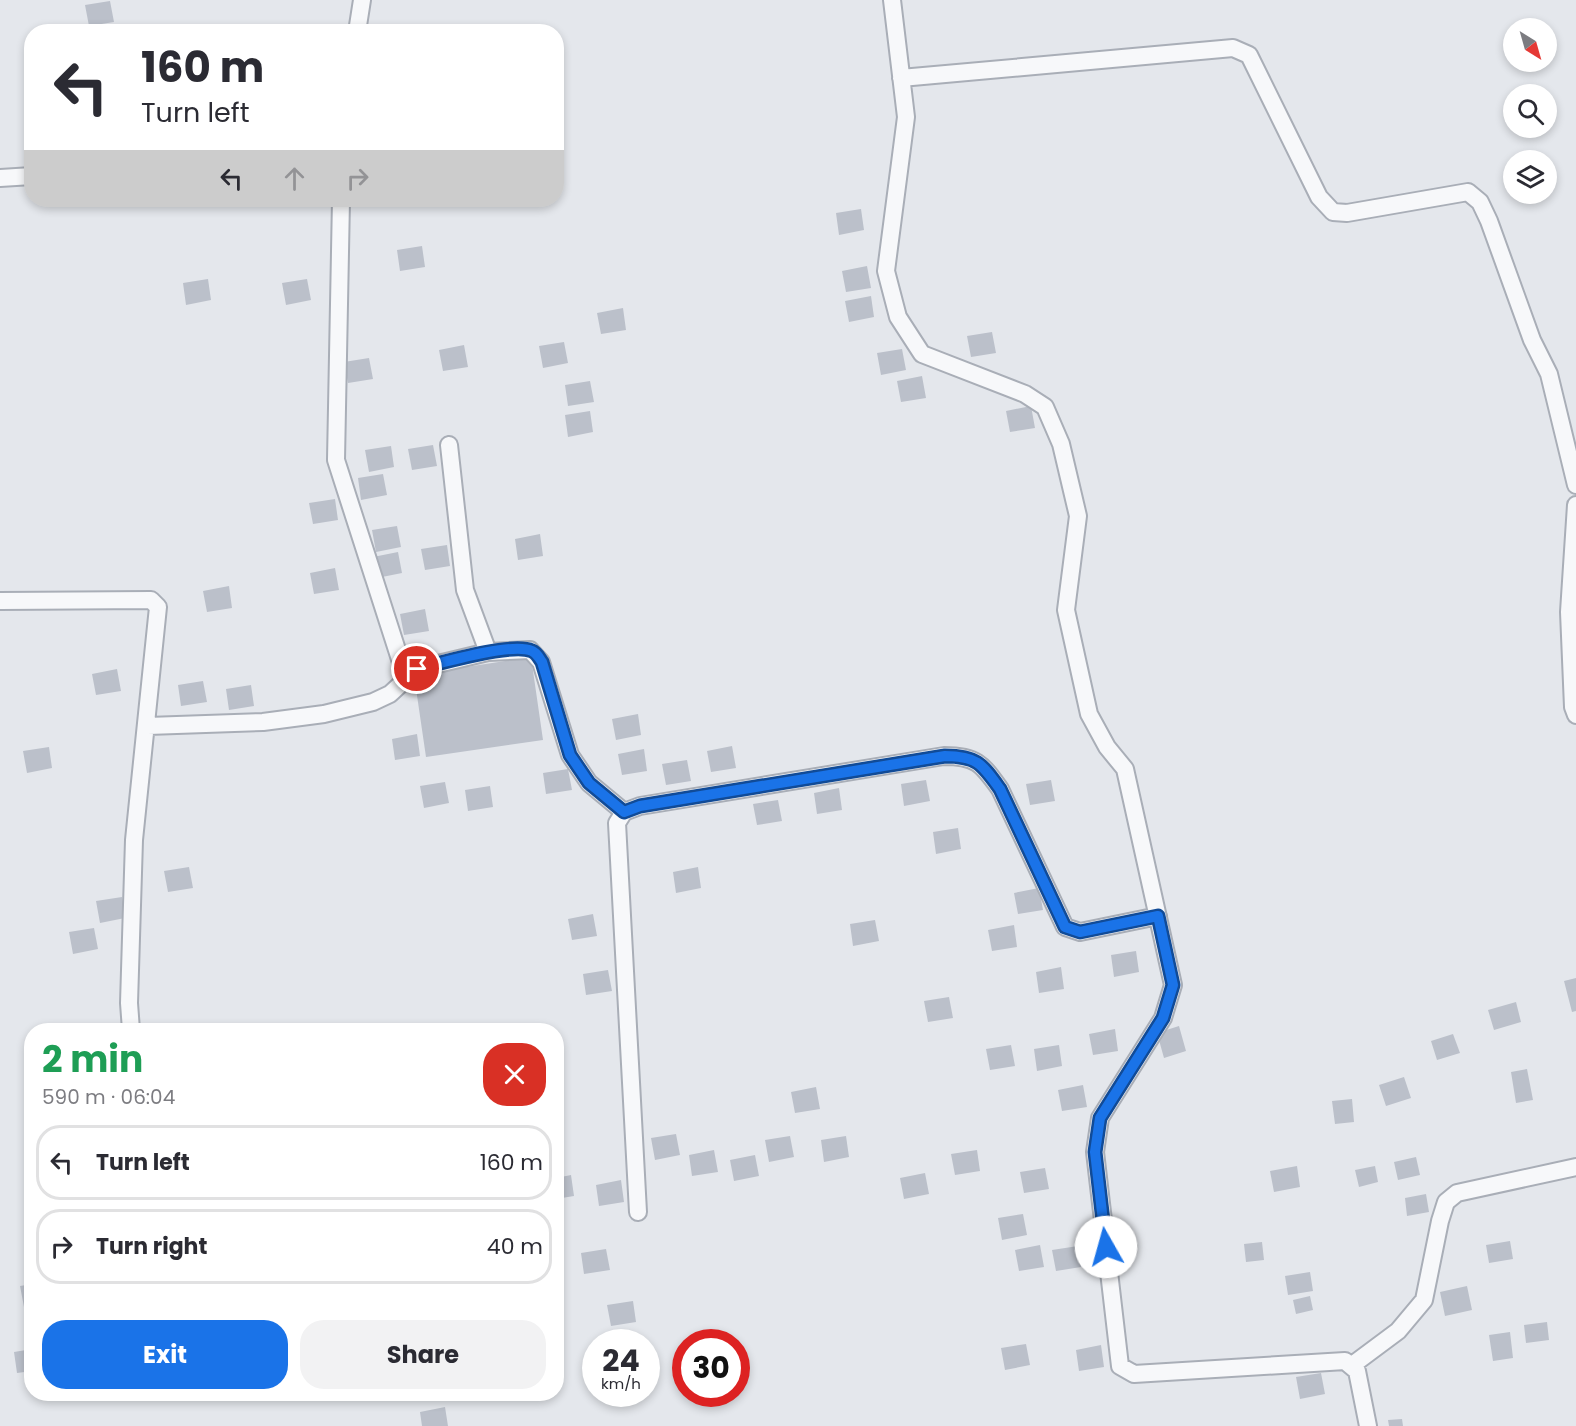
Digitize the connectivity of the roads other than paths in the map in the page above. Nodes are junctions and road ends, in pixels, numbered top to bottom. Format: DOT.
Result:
graph roads {
  1 [pos="362,0"];
  2 [pos="892,0"];
  3 [pos="358,24"];
  4 [pos="902,78"];
  5 [pos="24,176"];
  6 [pos="0,178"];
  7 [pos="341,207"];
  8 [pos="449,445"];
  9 [pos="1576,485"];
  10 [pos="1576,505"];
  11 [pos="0,601"];
  12 [pos="488,652"];
  13 [pos="406,678"];
  14 [pos="1576,715"];
  15 [pos="148,726"];
  16 [pos="624,812"];
  17 [pos="1158,916"];
  18 [pos="130,1023"];
  19 [pos="1576,1167"];
  20 [pos="638,1212"];
  21 [pos="1351,1366"];
  22 [pos="1368,1426"];
  1 -- 3 [label="street"];
  2 -- 4 [label="street"];
  4 -- 9 [label="street"];
  4 -- 17 [label="street"];
  5 -- 6 [label="street"];
  7 -- 13 [label="street"];
  8 -- 12 [label="street"];
  10 -- 14 [label="street"];
  11 -- 15 [label="street"];
  12 -- 13 [label="street"];
  12 -- 16 [label="street"];
  13 -- 15 [label="street"];
  15 -- 18 [label="street"];
  16 -- 17 [label="street"];
  16 -- 20 [label="street"];
  17 -- 21 [label="street"];
  19 -- 21 [label="street"];
  21 -- 22 [label="street"];
}
